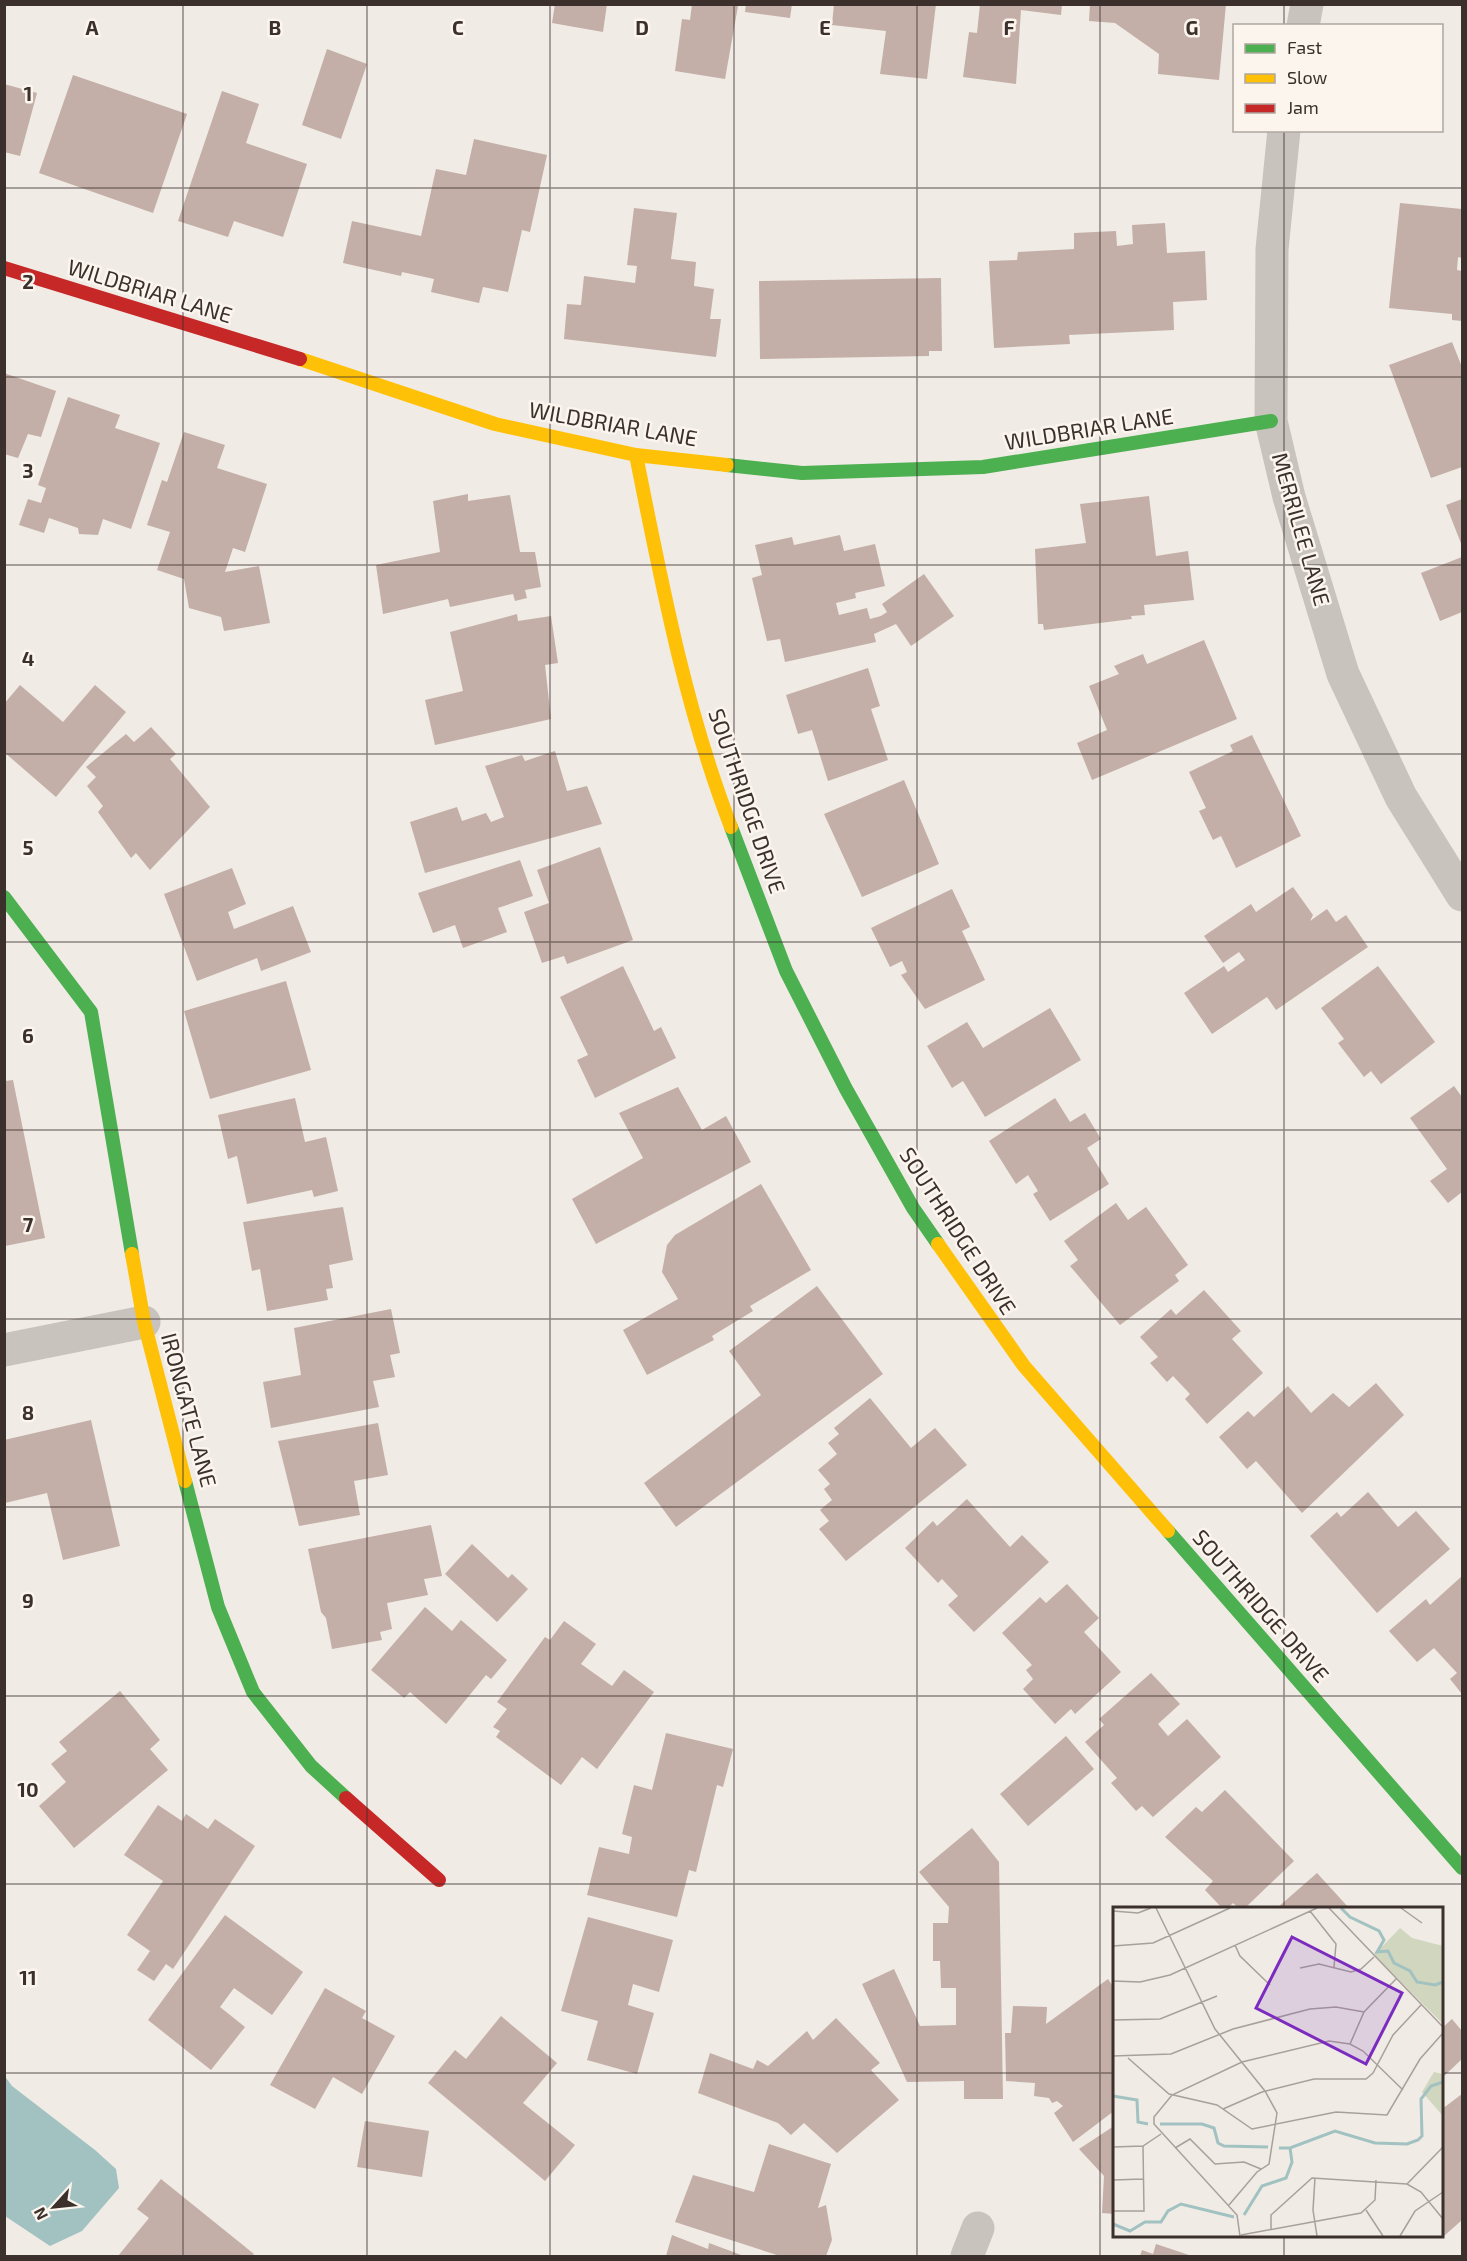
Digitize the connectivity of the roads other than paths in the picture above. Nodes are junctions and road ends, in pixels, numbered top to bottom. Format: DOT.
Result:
graph roads {
  1 [pos="1307,4"];
  2 [pos="1303,24"];
  3 [pos="1284,132"];
  4 [pos="4,268"];
  5 [pos="1271,421"];
  6 [pos="636,455"];
  7 [pos="1462,895"];
  8 [pos="4,897"];
  9 [pos="144,1322"];
  10 [pos="4,1350"];
  11 [pos="1462,1868"];
  12 [pos="439,1880"];
  1 -- 2 [label="street"];
  3 -- 5 [label="street, MERRILEE LANE"];
  4 -- 6 [label="street, WILDBRIAR LANE"];
  5 -- 6 [label="street, WILDBRIAR LANE"];
  5 -- 7 [label="street, MERRILEE LANE"];
  6 -- 11 [label="street, SOUTHRIDGE DRIVE"];
  8 -- 9 [label="street, IRONGATE LANE"];
  9 -- 10 [label="street"];
  9 -- 12 [label="street, IRONGATE LANE"];
}
